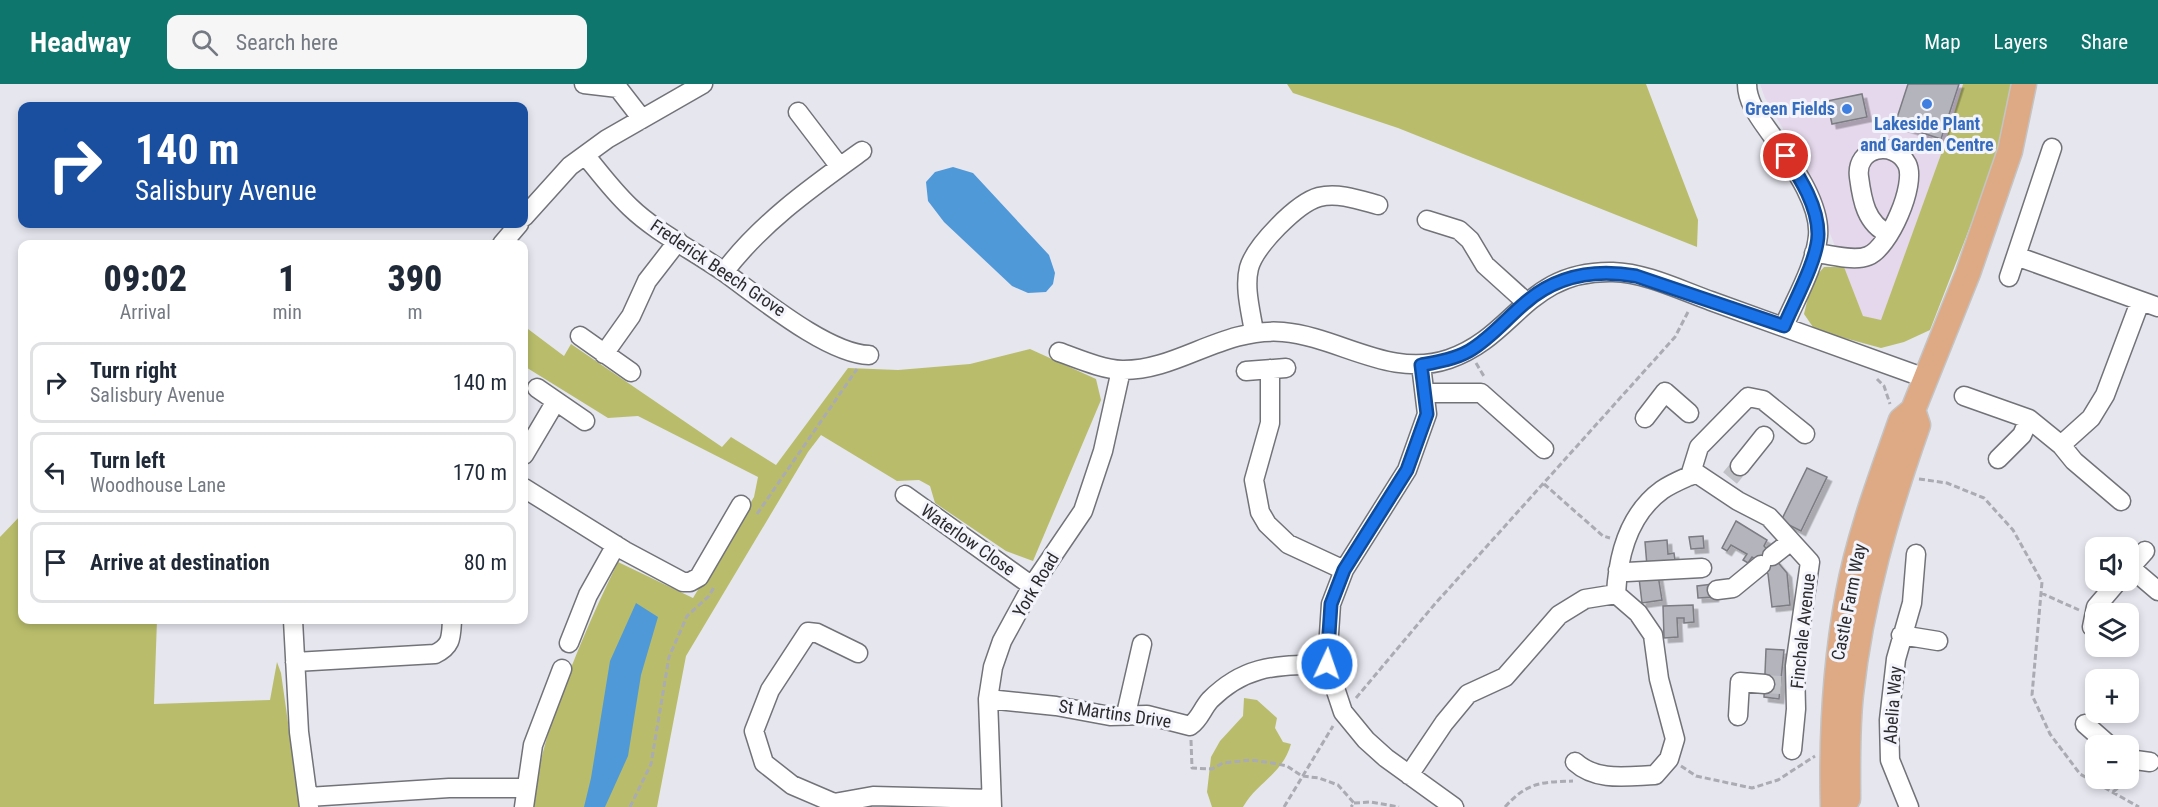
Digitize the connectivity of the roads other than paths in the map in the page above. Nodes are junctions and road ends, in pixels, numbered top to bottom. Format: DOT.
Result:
graph roads {
  1 [pos="584,84"];
  2 [pos="703,84"];
  3 [pos="1747,84"];
  4 [pos="2024,84"];
  5 [pos="798,112"];
  6 [pos="642,119"];
  7 [pos="2052,148"];
  8 [pos="862,151"];
  9 [pos="585,155"];
  10 [pos="840,167"];
  11 [pos="1378,205"];
  12 [pos="528,212"];
  13 [pos="1427,220"];
  14 [pos="514,228"];
  15 [pos="1889,234"];
  16 [pos="505,240"];
  17 [pos="678,241"];
  18 [pos="1814,253"];
  19 [pos="2016,256"];
  20 [pos="724,272"];
  21 [pos="2009,277"];
  22 [pos="1526,302"];
  23 [pos="2140,302"];
  24 [pos="2158,307"];
  25 [pos="1784,326"];
  26 [pos="1254,332"];
  27 [pos="580,336"];
  28 [pos="1059,351"];
  29 [pos="604,354"];
  30 [pos="869,355"];
  31 [pos="1421,365"];
  32 [pos="1121,370"];
  33 [pos="1246,371"];
  34 [pos="631,372"];
  35 [pos="1924,378"];
  36 [pos="537,387"];
  37 [pos="1425,393"];
  38 [pos="1964,396"];
  39 [pos="556,401"];
  40 [pos="1902,410"];
  41 [pos="1645,418"];
  42 [pos="2029,420"];
  43 [pos="585,421"];
  44 [pos="1700,422"];
  45 [pos="1805,434"];
  46 [pos="1764,436"];
  47 [pos="2056,439"];
  48 [pos="528,448"];
  49 [pos="1544,449"];
  50 [pos="1998,459"];
  51 [pos="1690,476"];
  52 [pos="1730,478"];
  53 [pos="528,490"];
  54 [pos="904,495"];
  55 [pos="2121,501"];
  56 [pos="741,505"];
  57 [pos="1790,542"];
  58 [pos="616,545"];
  59 [pos="2145,551"];
  60 [pos="1916,554"];
  61 [pos="2139,558"];
  62 [pos="1702,568"];
  63 [pos="1344,570"];
  64 [pos="1617,570"];
  65 [pos="2139,580"];
  66 [pos="1032,586"];
  67 [pos="1717,590"];
  68 [pos="2110,591"];
  69 [pos="2158,591"];
  70 [pos="1616,594"];
  71 [pos="2100,603"];
  72 [pos="293,624"];
  73 [pos="452,624"];
  74 [pos="1901,635"];
  75 [pos="1938,641"];
  76 [pos="569,643"];
  77 [pos="1143,644"];
  78 [pos="858,653"];
  79 [pos="295,662"];
  80 [pos="1327,664"];
  81 [pos="562,669"];
  82 [pos="1781,685"];
  83 [pos="988,699"];
  84 [pos="1126,714"];
  85 [pos="1738,716"];
  86 [pos="2085,724"];
  87 [pos="2098,735"];
  88 [pos="1792,750"];
  89 [pos="2139,760"];
  90 [pos="2155,761"];
  91 [pos="1575,762"];
  92 [pos="1409,775"];
  93 [pos="526,788"];
  94 [pos="309,802"];
  95 [pos="991,803"];
  96 [pos="524,807"];
  97 [pos="1454,807"];
  98 [pos="1833,807"];
  99 [pos="1849,807"];
  100 [pos="1909,807"];
  1 -- 6 [label="street"];
  2 -- 6 [label="street"];
  3 -- 18 [label="street"];
  4 -- 35 [label="main road, Castle Farm Way"];
  5 -- 10 [label="street"];
  6 -- 9 [label="street"];
  7 -- 19 [label="street"];
  8 -- 10 [label="street"];
  9 -- 12 [label="street"];
  9 -- 17 [label="street, Frederick Beech Grove"];
  10 -- 20 [label="street"];
  11 -- 26 [label="street"];
  13 -- 22 [label="street"];
  14 -- 16 [label="street"];
  15 -- 18 [label="street"];
  17 -- 20 [label="street, Frederick Beech Grove"];
  17 -- 29 [label="street"];
  18 -- 25 [label="street"];
  19 -- 21 [label="street"];
  19 -- 23 [label="street"];
  20 -- 30 [label="street, Frederick Beech Grove"];
  22 -- 25 [label="street"];
  22 -- 31 [label="street"];
  23 -- 24 [label="street"];
  23 -- 47 [label="street"];
  25 -- 35 [label="street"];
  26 -- 31 [label="street"];
  26 -- 32 [label="street"];
  27 -- 29 [label="street"];
  28 -- 32 [label="street"];
  29 -- 34 [label="street"];
  31 -- 37 [label="street"];
  32 -- 66 [label="street, York Road"];
  33 -- 63 [label="street"];
  35 -- 40 [label="main road, Castle Farm Way"];
  36 -- 39 [label="street"];
  37 -- 49 [label="street"];
  37 -- 63 [label="street"];
  38 -- 42 [label="street"];
  39 -- 43 [label="street"];
  39 -- 48 [label="street"];
  40 -- 98 [label="main road, Castle Farm Way"];
  40 -- 99 [label="main road, Castle Farm Way"];
  41 -- 44 [label="street"];
  42 -- 47 [label="street"];
  42 -- 50 [label="street"];
  44 -- 45 [label="street"];
  44 -- 51 [label="street"];
  46 -- 52 [label="street"];
  47 -- 55 [label="street"];
  51 -- 52 [label="street, Finchale Avenue"];
  51 -- 64 [label="street"];
  52 -- 57 [label="street, Finchale Avenue"];
  53 -- 58 [label="street"];
  54 -- 66 [label="street, Waterlow Close"];
  56 -- 58 [label="street"];
  57 -- 67 [label="street"];
  57 -- 82 [label="street, Finchale Avenue"];
  58 -- 76 [label="street"];
  59 -- 61 [label="street"];
  60 -- 74 [label="street, Abelia Way"];
  62 -- 64 [label="street"];
  63 -- 80 [label="street"];
  64 -- 70 [label="street"];
  65 -- 69 [label="street"];
  66 -- 83 [label="street, York Road"];
  68 -- 71 [label="street"];
  70 -- 91 [label="street"];
  70 -- 92 [label="street"];
  72 -- 79 [label="street"];
  73 -- 79 [label="street"];
  74 -- 75 [label="street"];
  74 -- 100 [label="street, Abelia Way"];
  77 -- 84 [label="street"];
  78 -- 95 [label="street"];
  79 -- 94 [label="street"];
  80 -- 84 [label="street, St Martins Drive"];
  80 -- 92 [label="street"];
  81 -- 93 [label="street"];
  82 -- 85 [label="street"];
  82 -- 88 [label="street, Finchale Avenue"];
  83 -- 84 [label="street, St Martins Drive"];
  83 -- 95 [label="street, York Road"];
  86 -- 87 [label="street"];
  89 -- 90 [label="street"];
  92 -- 97 [label="street"];
  93 -- 94 [label="street"];
  93 -- 96 [label="street"];
}
